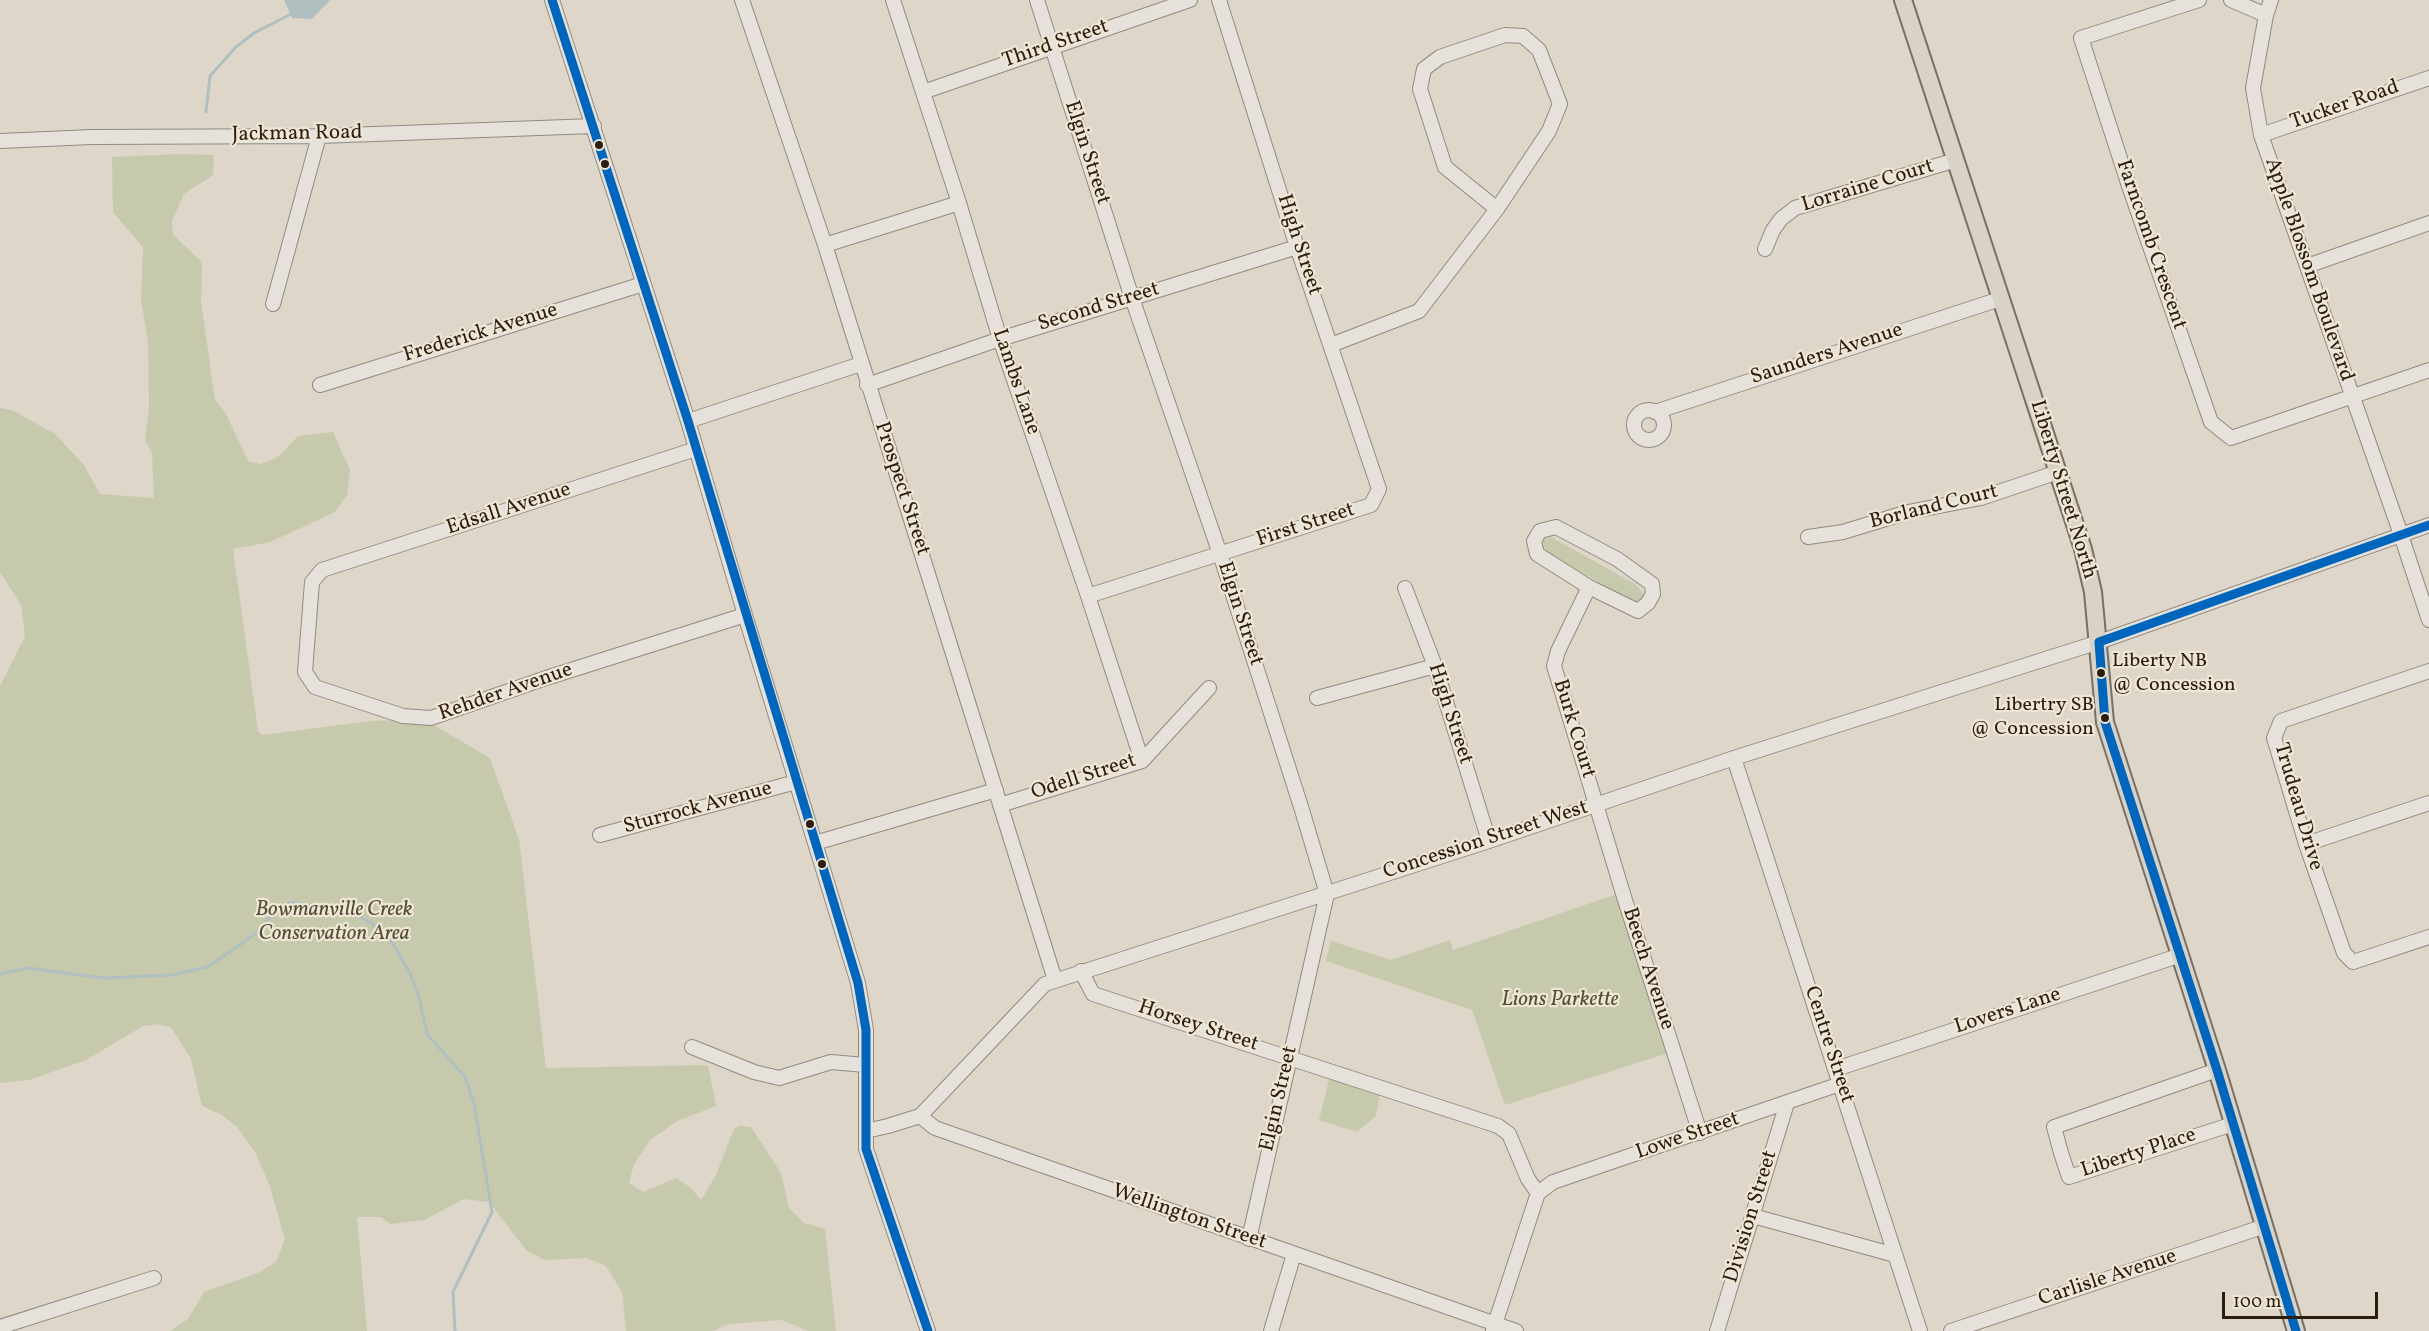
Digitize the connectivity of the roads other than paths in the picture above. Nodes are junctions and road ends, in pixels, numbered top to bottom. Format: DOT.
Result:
graph roads {
  1 [pos="552,0"];
  2 [pos="742,0"];
  3 [pos="893,0"];
  4 [pos="1037,0"];
  5 [pos="1190,0"];
  6 [pos="1219,0"];
  7 [pos="1903,0"];
  8 [pos="2199,0"];
  9 [pos="2231,0"];
  10 [pos="2271,0"];
  11 [pos="2266,15"];
  12 [pos="1052,46"];
  13 [pos="2429,78"];
  14 [pos="923,92"];
  15 [pos="594,126"];
  16 [pos="2261,135"];
  17 [pos="319,136"];
  18 [pos="0,141"];
  19 [pos="1956,160"];
  20 [pos="959,203"];
  21 [pos="1497,209"];
  22 [pos="2429,224"];
  23 [pos="825,245"];
  24 [pos="1297,247"];
  25 [pos="1765,249"];
  26 [pos="2307,266"];
  27 [pos="643,284"];
  28 [pos="1132,298"];
  29 [pos="2000,299"];
  30 [pos="273,304"];
  31 [pos="1000,339"];
  32 [pos="1331,345"];
  33 [pos="861,364"];
  34 [pos="2429,370"];
  35 [pos="867,384"];
  36 [pos="320,385"];
  37 [pos="2352,397"];
  38 [pos="1655,412"];
  39 [pos="688,421"];
  40 [pos="696,449"];
  41 [pos="2058,472"];
  42 [pos="1379,489"];
  43 [pos="2429,525"];
  44 [pos="2401,534"];
  45 [pos="1808,537"];
  46 [pos="1220,554"];
  47 [pos="322,570"];
  48 [pos="1589,587"];
  49 [pos="1405,588"];
  50 [pos="1088,596"];
  51 [pos="745,615"];
  52 [pos="2429,620"];
  53 [pos="2099,642"];
  54 [pos="1435,666"];
  55 [pos="2429,671"];
  56 [pos="1209,688"];
  57 [pos="1317,698"];
  58 [pos="1734,758"];
  59 [pos="1142,761"];
  60 [pos="796,782"];
  61 [pos="996,790"];
  62 [pos="2429,803"];
  63 [pos="1000,805"];
  64 [pos="1596,805"];
  65 [pos="600,835"];
  66 [pos="1489,841"];
  67 [pos="815,843"];
  68 [pos="2306,844"];
  69 [pos="1327,894"];
  70 [pos="2429,937"];
  71 [pos="2181,955"];
  72 [pos="1081,971"];
  73 [pos="1055,980"];
  74 [pos="692,1047"];
  75 [pos="1289,1057"];
  76 [pos="865,1065"];
  77 [pos="1836,1070"];
  78 [pos="2217,1070"];
  79 [pos="1840,1084"];
  80 [pos="1787,1103"];
  81 [pos="920,1116"];
  82 [pos="2233,1124"];
  83 [pos="866,1131"];
  84 [pos="1700,1133"];
  85 [pos="1538,1193"];
  86 [pos="1753,1216"];
  87 [pos="2265,1226"];
  88 [pos="1249,1239"];
  89 [pos="1294,1254"];
  90 [pos="1894,1255"];
  91 [pos="154,1278"];
  92 [pos="0,1327"];
  93 [pos="1494,1327"];
  94 [pos="928,1331"];
  95 [pos="1271,1331"];
  96 [pos="1516,1331"];
  97 [pos="1717,1331"];
  98 [pos="1920,1331"];
  99 [pos="1951,1331"];
  100 [pos="2296,1331"];
  1 -- 15 [label="street"];
  2 -- 23 [label="street, Prospect Street"];
  3 -- 14 [label="street, Lambs Lane"];
  4 -- 12 [label="street, Elgin Street"];
  5 -- 12 [label="street, Third Street"];
  6 -- 24 [label="street, High Street"];
  7 -- 19 [label="main road, Liberty Street North"];
  8 -- 37 [label="street, Farncomb Crescent"];
  9 -- 11 [label="street"];
  10 -- 11 [label="street, Apple Blossom Boulevard"];
  11 -- 16 [label="street, Apple Blossom Boulevard"];
  12 -- 14 [label="street, Third Street"];
  12 -- 28 [label="street, Elgin Street"];
  13 -- 16 [label="street, Tucker Road"];
  14 -- 20 [label="street, Lambs Lane"];
  15 -- 17 [label="street, Jackman Road"];
  15 -- 27 [label="street"];
  16 -- 26 [label="street, Apple Blossom Boulevard"];
  17 -- 18 [label="street, Jackman Road"];
  17 -- 30 [label="street"];
  19 -- 25 [label="street, Lorraine Court"];
  19 -- 29 [label="main road, Liberty Street North"];
  20 -- 23 [label="street"];
  20 -- 31 [label="street, Lambs Lane"];
  21 -- 21 [label="street"];
  21 -- 32 [label="street"];
  22 -- 26 [label="street"];
  23 -- 33 [label="street, Prospect Street"];
  24 -- 28 [label="street, Second Street"];
  24 -- 32 [label="street, High Street"];
  26 -- 37 [label="street, Apple Blossom Boulevard"];
  27 -- 36 [label="street, Frederick Avenue"];
  27 -- 39 [label="street"];
  28 -- 31 [label="street, Second Street"];
  28 -- 46 [label="street, Elgin Street"];
  29 -- 38 [label="street, Saunders Avenue"];
  29 -- 41 [label="main road, Liberty Street North"];
  31 -- 35 [label="street, Second Street"];
  31 -- 50 [label="street, Lambs Lane"];
  32 -- 42 [label="street, High Street"];
  33 -- 35 [label="street, Prospect Street"];
  33 -- 39 [label="street"];
  34 -- 37 [label="street"];
  35 -- 61 [label="street, Prospect Street"];
  37 -- 44 [label="street, Apple Blossom Boulevard"];
  39 -- 40 [label="street"];
  40 -- 47 [label="street, Edsall Avenue"];
  40 -- 51 [label="street"];
  41 -- 45 [label="street, Borland Court"];
  41 -- 53 [label="main road, Liberty Street North"];
  42 -- 46 [label="street, First Street"];
  43 -- 44 [label="street, Concession Street West"];
  44 -- 52 [label="street, Apple Blossom Boulevard"];
  44 -- 53 [label="street, Concession Street West"];
  46 -- 50 [label="street, First Street"];
  46 -- 69 [label="street, Elgin Street"];
  47 -- 51 [label="street, Rehder Avenue"];
  48 -- 48 [label="street"];
  48 -- 64 [label="street, Burk Court"];
  49 -- 54 [label="street, High Street"];
  50 -- 59 [label="street, Lambs Lane"];
  51 -- 60 [label="street"];
  53 -- 58 [label="street, Concession Street West"];
  53 -- 71 [label="main road, Liberty Street North"];
  54 -- 57 [label="street"];
  54 -- 66 [label="street, High Street"];
  55 -- 68 [label="street, Trudeau Drive"];
  56 -- 59 [label="street, Odell Street"];
  58 -- 64 [label="street, Concession Street West"];
  58 -- 77 [label="street, Centre Street"];
  59 -- 63 [label="street, Odell Street"];
  60 -- 65 [label="street, Sturrock Avenue"];
  60 -- 67 [label="street"];
  61 -- 63 [label="street, Prospect Street"];
  61 -- 67 [label="street"];
  62 -- 68 [label="street"];
  63 -- 73 [label="street, Prospect Street"];
  64 -- 66 [label="street, Concession Street West"];
  64 -- 84 [label="street, Beech Avenue"];
  66 -- 69 [label="street, Concession Street West"];
  67 -- 76 [label="street"];
  68 -- 70 [label="street, Trudeau Drive"];
  69 -- 72 [label="street, Concession Street West"];
  69 -- 75 [label="street, Elgin Street"];
  71 -- 77 [label="street, Lovers Lane"];
  71 -- 78 [label="main road, Liberty Street North"];
  72 -- 73 [label="street, Concession Street West"];
  72 -- 75 [label="street, Horsey Street"];
  73 -- 81 [label="street, Concession Street West"];
  74 -- 76 [label="street"];
  75 -- 85 [label="street, Horsey Street"];
  75 -- 88 [label="street, Elgin Street"];
  76 -- 83 [label="street"];
  77 -- 79 [label="street, Centre Street"];
  78 -- 82 [label="main road, Liberty Street North"];
  78 -- 82 [label="street, Liberty Place"];
  79 -- 80 [label="street, Lowe Street"];
  79 -- 90 [label="street, Centre Street"];
  80 -- 84 [label="street, Lowe Street"];
  80 -- 86 [label="street, Division Street"];
  81 -- 83 [label="street"];
  81 -- 88 [label="street, Wellington Street"];
  82 -- 87 [label="main road, Liberty Street North"];
  83 -- 94 [label="street"];
  84 -- 85 [label="street, Lowe Street"];
  85 -- 93 [label="street"];
  86 -- 90 [label="street"];
  86 -- 97 [label="street, Division Street"];
  87 -- 99 [label="street, Carlisle Avenue"];
  87 -- 100 [label="main road, Liberty Street North"];
  88 -- 89 [label="street, Wellington Street"];
  89 -- 93 [label="street, Wellington Street"];
  89 -- 95 [label="street"];
  90 -- 98 [label="street, Centre Street"];
  91 -- 92 [label="street"];
  93 -- 96 [label="street, Wellington Street"];
}
